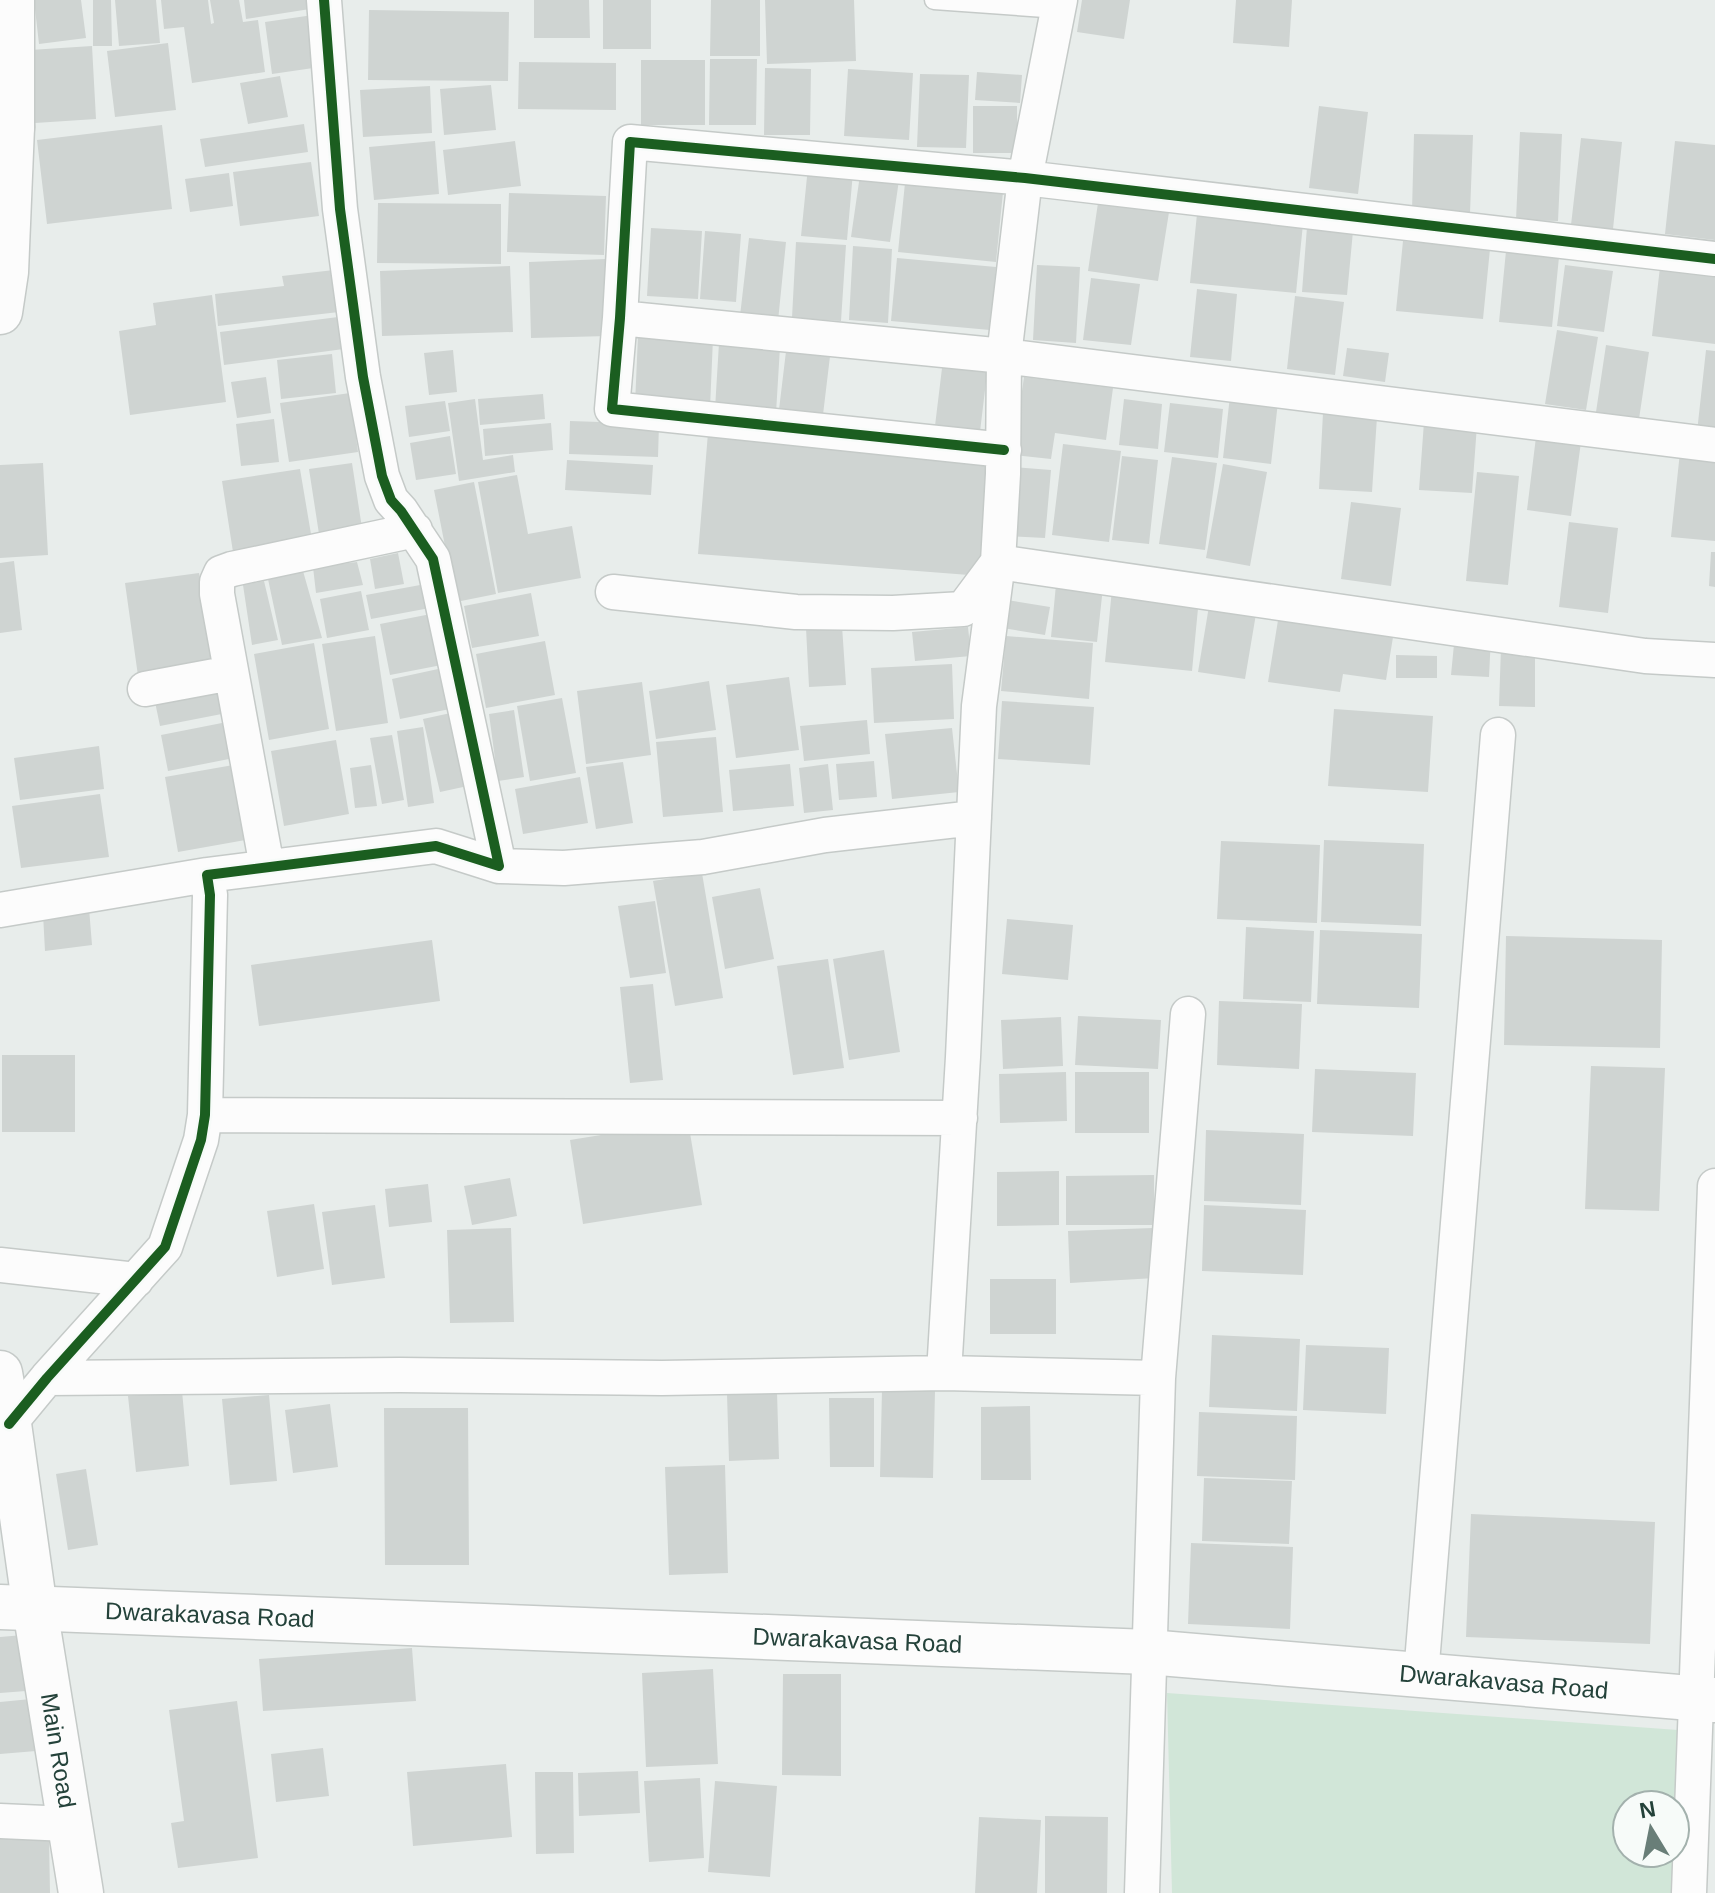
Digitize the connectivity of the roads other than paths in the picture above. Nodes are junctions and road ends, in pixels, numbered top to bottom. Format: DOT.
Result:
graph roads {
  1 [pos="12,0"];
  2 [pos="324,0"];
  3 [pos="934,0"];
  4 [pos="1059,4"];
  5 [pos="6,127"];
  6 [pos="1025,178"];
  7 [pos="1715,259"];
  8 [pos="0,312"];
  9 [pos="620,318"];
  10 [pos="1004,356"];
  11 [pos="1715,445"];
  12 [pos="1004,450"];
  13 [pos="415,530"];
  14 [pos="998,562"];
  15 [pos="613,592"];
  16 [pos="1715,660"];
  17 [pos="231,673"];
  18 [pos="145,689"];
  19 [pos="1498,735"];
  20 [pos="974,818"];
  21 [pos="499,866"];
  22 [pos="267,867"];
  23 [pos="207,875"];
  24 [pos="0,910"];
  25 [pos="1188,1014"];
  26 [pos="205,1115"];
  27 [pos="960,1118"];
  28 [pos="1715,1186"];
  29 [pos="0,1265"];
  30 [pos="136,1280"];
  31 [pos="0,1373"];
  32 [pos="944,1373"];
  33 [pos="47,1378"];
  34 [pos="1158,1378"];
  35 [pos="1712,1387"];
  36 [pos="9,1424"];
  37 [pos="17,1608"];
  38 [pos="1148,1652"];
  39 [pos="1421,1675"];
  40 [pos="1706,1700"];
  41 [pos="0,1821"];
  42 [pos="68,1824"];
  43 [pos="81,1893"];
  44 [pos="1142,1893"];
  45 [pos="1689,1893"];
  1 -- 5 [label="street"];
  2 -- 13 [label="street"];
  3 -- 4 [label="lane"];
  4 -- 6 [label="street"];
  5 -- 8 [label="street"];
  6 -- 7 [label="street"];
  6 -- 9 [label="street"];
  6 -- 10 [label="street"];
  9 -- 10 [label="street"];
  9 -- 12 [label="street"];
  10 -- 11 [label="street"];
  10 -- 12 [label="street"];
  12 -- 14 [label="street"];
  13 -- 17 [label="street"];
  13 -- 21 [label="street"];
  14 -- 15 [label="street"];
  14 -- 16 [label="street"];
  14 -- 20 [label="street"];
  17 -- 18 [label="street"];
  17 -- 22 [label="street"];
  19 -- 39 [label="street"];
  20 -- 21 [label="street"];
  20 -- 27 [label="street"];
  21 -- 22 [label="street"];
  22 -- 23 [label="street"];
  23 -- 24 [label="street"];
  23 -- 26 [label="street"];
  25 -- 34 [label="street"];
  26 -- 27 [label="street"];
  26 -- 30 [label="street"];
  27 -- 32 [label="street"];
  28 -- 35 [label="street"];
  29 -- 30 [label="street"];
  30 -- 33 [label="street"];
  31 -- 36 [label="street, Main Road"];
  32 -- 33 [label="street"];
  32 -- 34 [label="street"];
  33 -- 36 [label="street"];
  34 -- 38 [label="street"];
  35 -- 40 [label="street"];
  36 -- 37 [label="street, Main Road"];
  37 -- 38 [label="street, Dwarakavasa Road"];
  37 -- 42 [label="street, Main Road"];
  38 -- 39 [label="street, Dwarakavasa Road"];
  38 -- 44 [label="street"];
  39 -- 40 [label="street, Dwarakavasa Road"];
  40 -- 45 [label="street"];
  41 -- 42 [label="street"];
  42 -- 43 [label="street, Main Road"];
}
